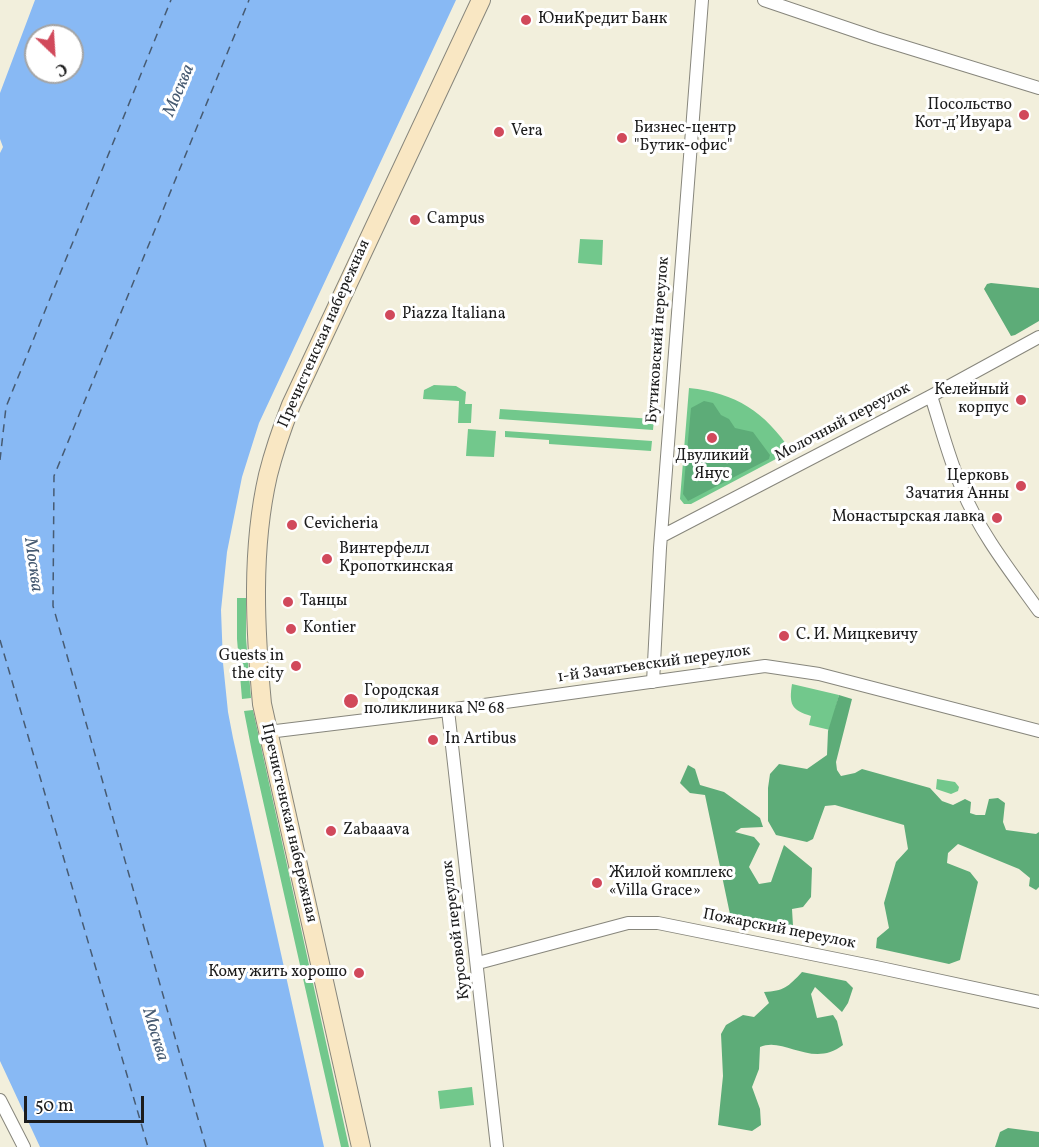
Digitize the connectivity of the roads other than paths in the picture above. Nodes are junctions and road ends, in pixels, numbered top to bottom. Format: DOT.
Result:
graph roads {
  1 [pos="481,0"];
  2 [pos="702,0"];
  3 [pos="764,0"];
  4 [pos="1039,88"];
  5 [pos="1039,338"];
  6 [pos="931,396"];
  7 [pos="662,537"];
  8 [pos="1039,611"];
  9 [pos="653,682"];
  10 [pos="448,710"];
  11 [pos="1039,731"];
  12 [pos="268,732"];
  13 [pos="478,963"];
  14 [pos="1039,1002"];
  15 [pos="0,1100"];
  16 [pos="24,1147"];
  17 [pos="361,1147"];
  18 [pos="497,1147"];
  1 -- 12 [label="main road, Пречистенская набережная"];
  2 -- 7 [label="street, Бутиковский переулок"];
  3 -- 4 [label="street"];
  5 -- 6 [label="street, Молочный переулок"];
  6 -- 7 [label="street, Молочный переулок"];
  6 -- 8 [label="street"];
  7 -- 9 [label="street, Бутиковский переулок"];
  9 -- 10 [label="street, 1-й Зачатьевский переулок"];
  9 -- 11 [label="street, 1-й Зачатьевский переулок"];
  10 -- 12 [label="street, 1-й Зачатьевский переулок"];
  10 -- 13 [label="street, Курсовой переулок"];
  12 -- 17 [label="main road, Пречистенская набережная"];
  13 -- 14 [label="street, Пожарский переулок"];
  13 -- 18 [label="street, Курсовой переулок"];
  15 -- 16 [label="street"];
}
